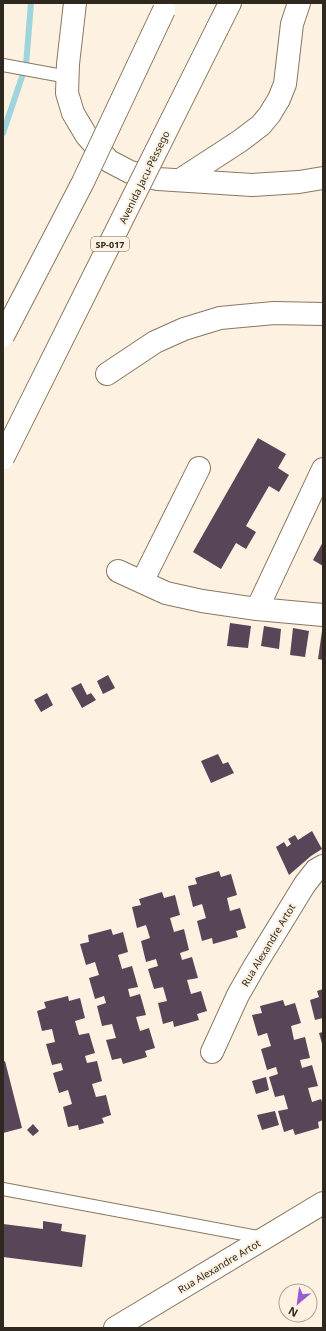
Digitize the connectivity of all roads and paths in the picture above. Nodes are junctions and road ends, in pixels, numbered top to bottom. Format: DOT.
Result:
graph roads {
  1 [pos="75,3"];
  2 [pos="230,3"];
  3 [pos="299,3"];
  4 [pos="166,7"];
  5 [pos="3,65"];
  6 [pos="68,77"];
  7 [pos="323,178"];
  8 [pos="180,180"];
  9 [pos="323,314"];
  10 [pos="3,336"];
  11 [pos="107,374"];
  12 [pos="3,458"];
  13 [pos="199,468"];
  14 [pos="323,469"];
  15 [pos="118,571"];
  16 [pos="142,582"];
  17 [pos="257,609"];
  18 [pos="323,615"];
  19 [pos="323,866"];
  20 [pos="212,1052"];
  21 [pos="3,1190"];
  22 [pos="323,1203"];
  23 [pos="265,1238"];
  24 [pos="115,1328"];
  1 -- 6 [label="main road"];
  2 -- 12 [label="main road, Avenida Jacu-Pêssego / SP-017, bridge"];
  3 -- 8 [label="main road"];
  4 -- 10 [label="main road, bridge"];
  5 -- 6 [label="lane"];
  6 -- 8 [label="main road"];
  7 -- 8 [label="main road"];
  9 -- 11 [label="main road"];
  13 -- 16 [label="main road"];
  14 -- 17 [label="main road"];
  15 -- 16 [label="main road"];
  16 -- 17 [label="main road"];
  17 -- 18 [label="main road"];
  19 -- 20 [label="main road, Rua Alexandre Artot"];
  21 -- 23 [label="lane"];
  22 -- 23 [label="main road, Rua Alexandre Artot"];
  23 -- 24 [label="main road, Rua Alexandre Artot"];
}
